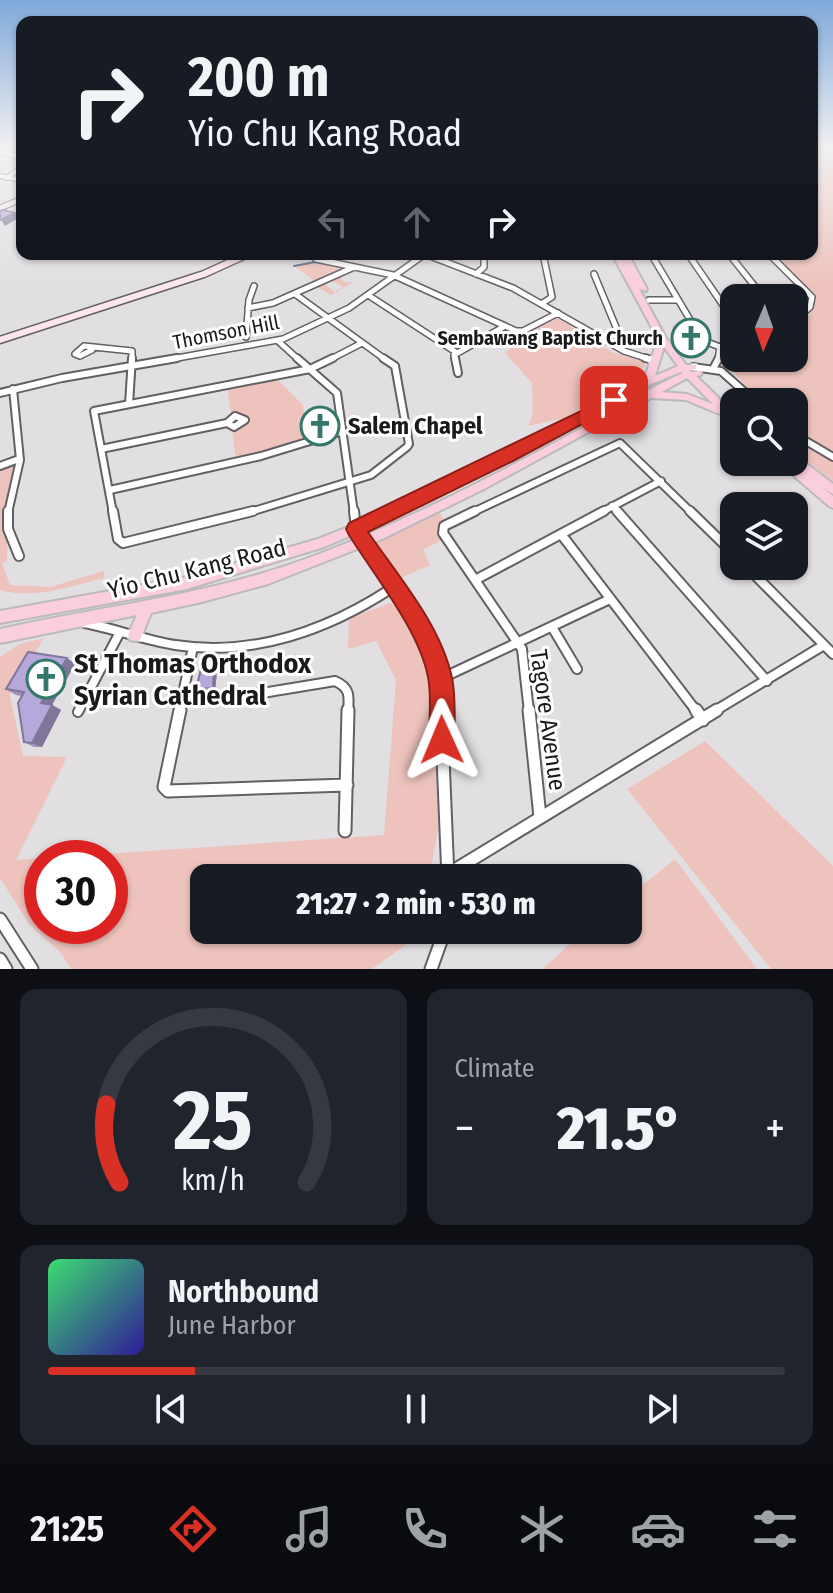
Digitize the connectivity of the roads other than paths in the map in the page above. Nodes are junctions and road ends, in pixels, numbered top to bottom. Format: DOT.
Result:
graph roads {
  1 [pos="228,260"];
  2 [pos="235,260"];
  3 [pos="321,260"];
  4 [pos="416,260"];
  5 [pos="440,260"];
  6 [pos="484,260"];
  7 [pos="544,260"];
  8 [pos="620,260"];
  9 [pos="626,260"];
  10 [pos="655,260"];
  11 [pos="692,260"];
  12 [pos="735,260"];
  13 [pos="775,260"];
  14 [pos="354,267"];
  15 [pos="476,274"];
  16 [pos="594,274"];
  17 [pos="631,274"];
  18 [pos="395,275"];
  19 [pos="753,284"];
  20 [pos="799,284"];
  21 [pos="254,286"];
  22 [pos="295,294"];
  23 [pos="368,295"];
  24 [pos="649,300"];
  25 [pos="678,300"];
  26 [pos="720,301"];
  27 [pos="541,304"];
  28 [pos="248,308"];
  29 [pos="558,313"];
  30 [pos="328,318"];
  31 [pos="38,326"];
  32 [pos="505,326"];
  33 [pos="246,337"];
  34 [pos="0,338"];
  35 [pos="662,339"];
  36 [pos="278,341"];
  37 [pos="605,341"];
  38 [pos="362,343"];
  39 [pos="720,347"];
  40 [pos="92,350"];
  41 [pos="457,353"];
  42 [pos="656,361"];
  43 [pos="131,365"];
  44 [pos="711,367"];
  45 [pos="310,369"];
  46 [pos="691,371"];
  47 [pos="458,373"];
  48 [pos="648,382"];
  49 [pos="743,388"];
  50 [pos="13,389"];
  51 [pos="0,393"];
  52 [pos="648,396"];
  53 [pos="720,397"];
  54 [pos="129,404"];
  55 [pos="720,404"];
  56 [pos="720,413"];
  57 [pos="606,419"];
  58 [pos="577,421"];
  59 [pos="227,423"];
  60 [pos="343,431"];
  61 [pos="808,442"];
  62 [pos="101,449"];
  63 [pos="833,457"];
  64 [pos="19,459"];
  65 [pos="0,466"];
  66 [pos="808,469"];
  67 [pos="801,476"];
  68 [pos="661,481"];
  69 [pos="347,483"];
  70 [pos="110,490"];
  71 [pos="833,490"];
  72 [pos="833,503"];
  73 [pos="612,506"];
  74 [pos="561,534"];
  75 [pos="359,535"];
  76 [pos="720,540"];
  77 [pos="19,556"];
  78 [pos="477,579"];
  79 [pos="760,580"];
  80 [pos="392,588"];
  81 [pos="610,599"];
  82 [pos="0,607"];
  83 [pos="147,607"];
  84 [pos="34,609"];
  85 [pos="0,617"];
  86 [pos="73,620"];
  87 [pos="552,627"];
  88 [pos="120,632"];
  89 [pos="135,635"];
  90 [pos="5,636"];
  91 [pos="518,643"];
  92 [pos="824,645"];
  93 [pos="193,647"];
  94 [pos="833,654"];
  95 [pos="577,669"];
  96 [pos="440,679"];
  97 [pos="767,681"];
  98 [pos="182,700"];
  99 [pos="78,712"];
  100 [pos="703,720"];
  101 [pos="347,785"];
  102 [pos="540,817"];
  103 [pos="345,831"];
  104 [pos="445,864"];
  105 [pos="467,864"];
  106 [pos="0,919"];
  107 [pos="440,944"];
  108 [pos="0,959"];
  109 [pos="6,969"];
  110 [pos="32,969"];
  111 [pos="431,969"];
  1 -- 31 [label="main road"];
  2 -- 31 [label="main road"];
  3 -- 14 [label="street"];
  4 -- 18 [label="street, Thomson Hill"];
  5 -- 15 [label="street"];
  6 -- 15 [label="street"];
  7 -- 27 [label="street"];
  8 -- 17 [label="main road"];
  9 -- 17 [label="main road"];
  10 -- 25 [label="street"];
  11 -- 26 [label="street"];
  12 -- 19 [label="street"];
  13 -- 20 [label="street"];
  14 -- 18 [label="street"];
  14 -- 22 [label="street"];
  15 -- 27 [label="street"];
  16 -- 37 [label="street"];
  17 -- 24 [label="main road"];
  17 -- 35 [label="main road"];
  18 -- 23 [label="street, Thomson Hill"];
  18 -- 32 [label="street"];
  21 -- 28 [label="street"];
  22 -- 28 [label="street"];
  22 -- 30 [label="street"];
  23 -- 30 [label="street, Thomson Hill"];
  23 -- 41 [label="street"];
  24 -- 25 [label="street"];
  24 -- 46 [label="main road"];
  25 -- 39 [label="street"];
  27 -- 29 [label="street"];
  28 -- 33 [label="street"];
  29 -- 32 [label="street"];
  29 -- 37 [label="street"];
  30 -- 36 [label="street, Thomson Hill"];
  30 -- 38 [label="street"];
  31 -- 34 [label="main road"];
  32 -- 41 [label="street"];
  35 -- 42 [label="main road"];
  35 -- 46 [label="main road"];
  36 -- 43 [label="street, Thomson Hill"];
  36 -- 45 [label="street"];
  37 -- 42 [label="street"];
  38 -- 45 [label="street"];
  38 -- 69 [label="street"];
  39 -- 44 [label="street"];
  40 -- 43 [label="street"];
  41 -- 47 [label="street"];
  42 -- 48 [label="main road"];
  43 -- 50 [label="street, Thomson Hill"];
  43 -- 54 [label="street"];
  44 -- 46 [label="street"];
  44 -- 49 [label="street"];
  45 -- 54 [label="street"];
  45 -- 60 [label="street"];
  46 -- 48 [label="main road, Yio Chu Kang Road"];
  46 -- 52 [label="main road, Yio Chu Kang Road"];
  46 -- 53 [label="main road"];
  46 -- 55 [label="main road"];
  48 -- 58 [label="main road, Yio Chu Kang Road"];
  50 -- 51 [label="street, Thomson Hill"];
  50 -- 64 [label="street"];
  52 -- 56 [label="main road"];
  52 -- 57 [label="main road, Yio Chu Kang Road"];
  54 -- 62 [label="street"];
  57 -- 58 [label="main road"];
  57 -- 75 [label="main road, Yio Chu Kang Road"];
  58 -- 75 [label="main road, Yio Chu Kang Road"];
  59 -- 62 [label="street"];
  60 -- 69 [label="street"];
  60 -- 70 [label="street"];
  61 -- 63 [label="street"];
  62 -- 70 [label="street"];
  64 -- 65 [label="street"];
  64 -- 77 [label="street"];
  66 -- 71 [label="main road"];
  67 -- 72 [label="main road"];
  68 -- 73 [label="street"];
  68 -- 76 [label="street, Tagore Avenue"];
  68 -- 78 [label="street, Tagore Avenue"];
  69 -- 70 [label="street"];
  69 -- 75 [label="street"];
  73 -- 74 [label="street"];
  73 -- 97 [label="street"];
  74 -- 78 [label="street"];
  74 -- 81 [label="street"];
  75 -- 80 [label="street"];
  75 -- 83 [label="main road, Yio Chu Kang Road"];
  75 -- 84 [label="main road, Yio Chu Kang Road"];
  78 -- 91 [label="street, Tagore Avenue"];
  79 -- 92 [label="street"];
  80 -- 93 [label="street"];
  80 -- 96 [label="street"];
  81 -- 87 [label="street"];
  81 -- 100 [label="street"];
  82 -- 84 [label="main road"];
  83 -- 86 [label="main road, Yio Chu Kang Road"];
  83 -- 89 [label="main road"];
  84 -- 85 [label="main road, Yio Chu Kang Road"];
  86 -- 88 [label="street"];
  86 -- 90 [label="main road, Yio Chu Kang Road"];
  87 -- 91 [label="street"];
  87 -- 95 [label="street"];
  88 -- 89 [label="street"];
  88 -- 99 [label="street"];
  89 -- 93 [label="street"];
  91 -- 96 [label="street"];
  91 -- 102 [label="street, Tagore Avenue"];
  92 -- 94 [label="street"];
  92 -- 97 [label="street"];
  93 -- 98 [label="street"];
  96 -- 104 [label="street"];
  97 -- 100 [label="street"];
  98 -- 101 [label="street"];
  98 -- 101 [label="street"];
  100 -- 102 [label="street"];
  101 -- 103 [label="street"];
  102 -- 105 [label="street"];
  106 -- 110 [label="street"];
  107 -- 111 [label="street"];
  108 -- 109 [label="street"];
}
